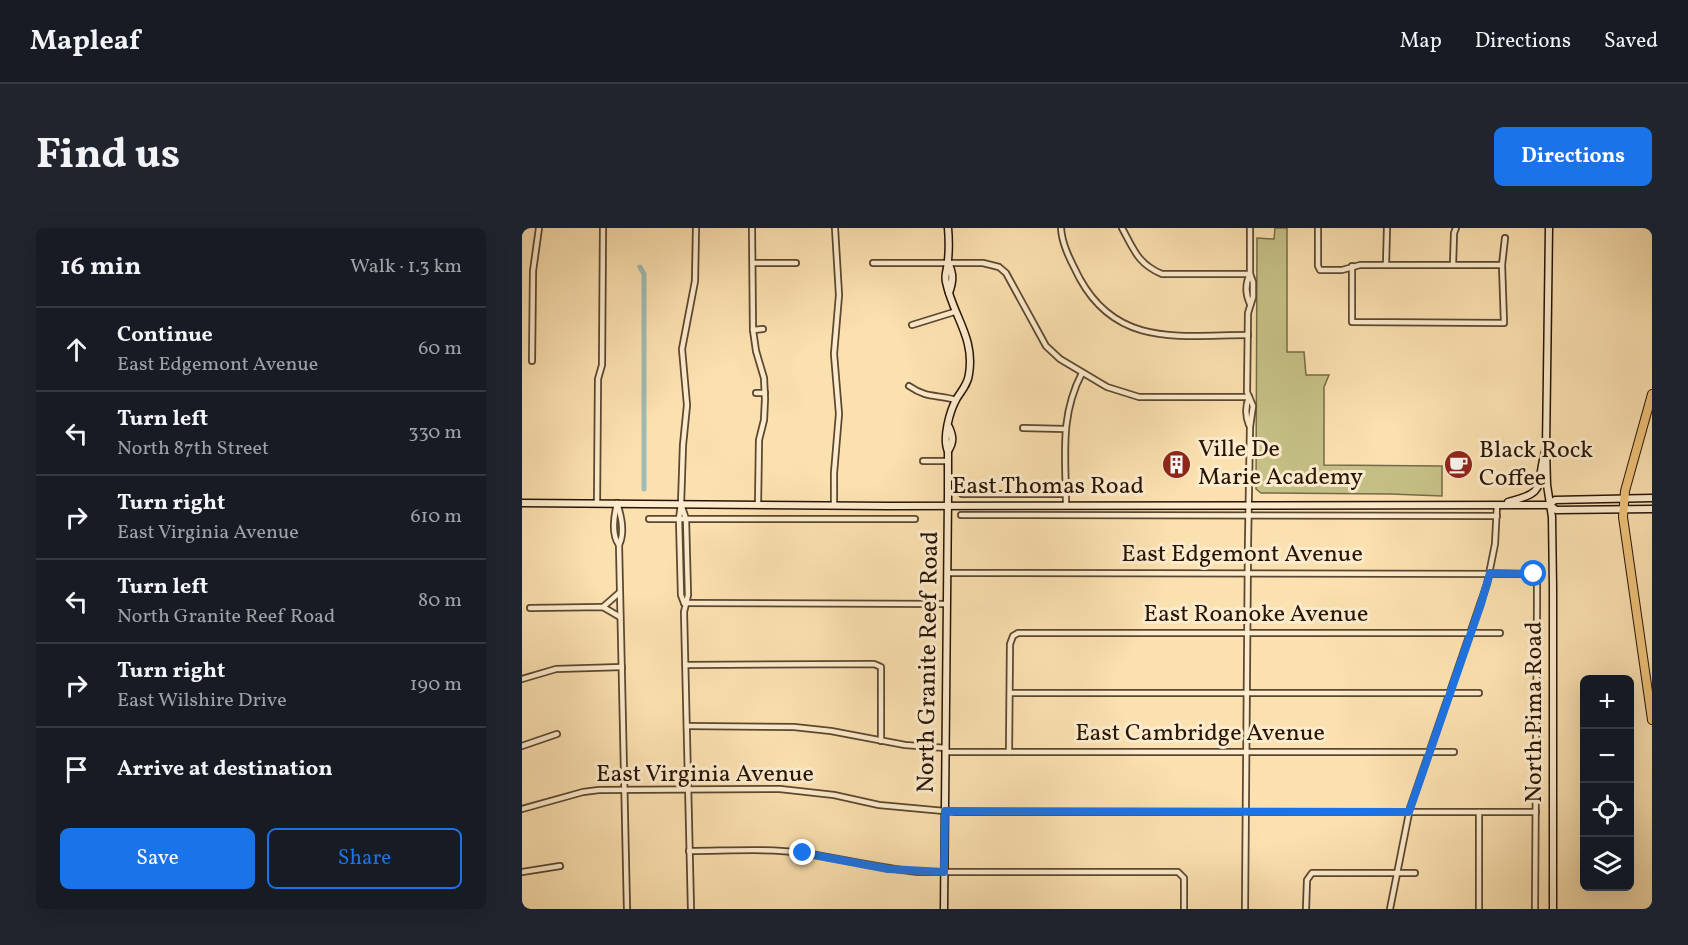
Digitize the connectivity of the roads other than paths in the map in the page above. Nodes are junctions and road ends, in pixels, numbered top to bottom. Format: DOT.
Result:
graph roads {
  1 [pos="539,228"];
  2 [pos="603,228"];
  3 [pos="696,228"];
  4 [pos="752,228"];
  5 [pos="835,228"];
  6 [pos="948,228"];
  7 [pos="1061,228"];
  8 [pos="1122,228"];
  9 [pos="1250,228"];
  10 [pos="1318,228"];
  11 [pos="1387,228"];
  12 [pos="1456,228"];
  13 [pos="1548,228"];
  14 [pos="1505,238"];
  15 [pos="754,263"];
  16 [pos="796,263"];
  17 [pos="873,263"];
  18 [pos="948,263"];
  19 [pos="1386,265"];
  20 [pos="1453,265"];
  21 [pos="1502,265"];
  22 [pos="1352,266"];
  23 [pos="1250,274"];
  24 [pos="954,312"];
  25 [pos="912,326"];
  26 [pos="763,329"];
  27 [pos="753,330"];
  28 [pos="1248,335"];
  29 [pos="532,361"];
  30 [pos="1082,373"];
  31 [pos="909,386"];
  32 [pos="756,393"];
  33 [pos="765,393"];
  34 [pos="1652,394"];
  35 [pos="1249,396"];
  36 [pos="956,400"];
  37 [pos="1023,428"];
  38 [pos="1065,429"];
  39 [pos="1546,449"];
  40 [pos="923,461"];
  41 [pos="948,461"];
  42 [pos="962,494"];
  43 [pos="1066,494"];
  44 [pos="1624,498"];
  45 [pos="1652,498"];
  46 [pos="522,503"];
  47 [pos="597,503"];
  48 [pos="617,503"];
  49 [pos="681,504"];
  50 [pos="1249,504"];
  51 [pos="1497,504"];
  52 [pos="761,505"];
  53 [pos="834,505"];
  54 [pos="870,505"];
  55 [pos="948,505"];
  56 [pos="1066,505"];
  57 [pos="1549,505"];
  58 [pos="1623,509"];
  59 [pos="1652,509"];
  60 [pos="961,515"];
  61 [pos="1249,515"];
  62 [pos="1497,516"];
  63 [pos="650,519"];
  64 [pos="679,519"];
  65 [pos="686,519"];
  66 [pos="764,519"];
  67 [pos="915,519"];
  68 [pos="870,520"];
  69 [pos="948,573"];
  70 [pos="1248,573"];
  71 [pos="1490,573"];
  72 [pos="619,592"];
  73 [pos="684,603"];
  74 [pos="947,604"];
  75 [pos="603,607"];
  76 [pos="530,608"];
  77 [pos="620,617"];
  78 [pos="1247,633"];
  79 [pos="1471,633"];
  80 [pos="1500,633"];
  81 [pos="686,664"];
  82 [pos="622,667"];
  83 [pos="522,679"];
  84 [pos="1010,693"];
  85 [pos="1247,693"];
  86 [pos="1450,693"];
  87 [pos="1479,693"];
  88 [pos="1652,720"];
  89 [pos="687,726"];
  90 [pos="557,734"];
  91 [pos="881,741"];
  92 [pos="522,746"];
  93 [pos="946,750"];
  94 [pos="1010,752"];
  95 [pos="1246,752"];
  96 [pos="1430,752"];
  97 [pos="1454,752"];
  98 [pos="688,788"];
  99 [pos="624,789"];
  100 [pos="522,809"];
  101 [pos="945,811"];
  102 [pos="1246,812"];
  103 [pos="1409,812"];
  104 [pos="1479,812"];
  105 [pos="1536,812"];
  106 [pos="689,851"];
  107 [pos="560,866"];
  108 [pos="522,872"];
  109 [pos="944,872"];
  110 [pos="1397,873"];
  111 [pos="1415,873"];
  112 [pos="627,909"];
  113 [pos="691,909"];
  114 [pos="944,909"];
  115 [pos="1184,909"];
  116 [pos="1245,909"];
  117 [pos="1306,909"];
  118 [pos="1390,909"];
  119 [pos="1479,909"];
  120 [pos="1536,909"];
  121 [pos="1553,909"];
  1 -- 29 [label="street"];
  2 -- 47 [label="street"];
  3 -- 49 [label="street"];
  4 -- 15 [label="street"];
  5 -- 53 [label="street"];
  6 -- 18 [label="main road, North Granite Reef Road"];
  7 -- 28 [label="street"];
  8 -- 23 [label="street"];
  9 -- 23 [label="street"];
  10 -- 22 [label="street"];
  11 -- 19 [label="street"];
  12 -- 20 [label="street"];
  13 -- 39 [label="main road, North Pima Road"];
  14 -- 21 [label="street"];
  15 -- 16 [label="street"];
  15 -- 27 [label="street"];
  17 -- 18 [label="street"];
  18 -- 24 [label="main road, North Granite Reef Road"];
  18 -- 30 [label="street"];
  19 -- 20 [label="street"];
  19 -- 22 [label="street"];
  20 -- 21 [label="street"];
  21 -- 22 [label="street"];
  23 -- 28 [label="street"];
  24 -- 25 [label="street"];
  24 -- 36 [label="main road, North Granite Reef Road"];
  26 -- 27 [label="street"];
  27 -- 33 [label="street"];
  28 -- 35 [label="street"];
  30 -- 35 [label="street"];
  30 -- 38 [label="street"];
  31 -- 36 [label="street"];
  32 -- 33 [label="street"];
  33 -- 52 [label="street"];
  34 -- 44 [label="highway"];
  35 -- 50 [label="street"];
  36 -- 41 [label="main road, North Granite Reef Road"];
  37 -- 38 [label="street"];
  38 -- 43 [label="street"];
  39 -- 51 [label="main road"];
  39 -- 57 [label="main road, North Pima Road"];
  40 -- 41 [label="street"];
  41 -- 55 [label="main road, North Granite Reef Road"];
  42 -- 43 [label="street, East Thomas Road"];
  43 -- 56 [label="street"];
  44 -- 45 [label="main road, East Thomas Road"];
  44 -- 57 [label="main road, East Thomas Road"];
  44 -- 58 [label="highway"];
  46 -- 47 [label="main road, East Thomas Road"];
  47 -- 48 [label="main road, East Thomas Road"];
  48 -- 49 [label="main road, East Thomas Road"];
  48 -- 72 [label="street"];
  49 -- 52 [label="main road, East Thomas Road"];
  49 -- 64 [label="street"];
  49 -- 65 [label="street"];
  50 -- 51 [label="main road, East Thomas Road"];
  50 -- 56 [label="main road, East Thomas Road"];
  50 -- 61 [label="street"];
  51 -- 57 [label="main road, East Thomas Road"];
  51 -- 62 [label="street"];
  52 -- 53 [label="main road, East Thomas Road"];
  52 -- 66 [label="street"];
  53 -- 54 [label="main road, East Thomas Road"];
  54 -- 55 [label="main road, East Thomas Road"];
  54 -- 68 [label="street"];
  55 -- 56 [label="main road, East Thomas Road"];
  55 -- 69 [label="main road, North Granite Reef Road"];
  57 -- 58 [label="main road, East Thomas Road"];
  57 -- 121 [label="main road, North Pima Road"];
  58 -- 59 [label="main road, East Thomas Road"];
  58 -- 88 [label="highway"];
  60 -- 61 [label="street, East Thomas Road"];
  61 -- 62 [label="street, East Thomas Road"];
  61 -- 70 [label="street"];
  62 -- 71 [label="street"];
  63 -- 64 [label="street"];
  64 -- 65 [label="street"];
  64 -- 73 [label="street"];
  65 -- 66 [label="street"];
  65 -- 73 [label="street"];
  66 -- 68 [label="street"];
  67 -- 68 [label="street"];
  69 -- 70 [label="street, East Edgemont Avenue"];
  69 -- 74 [label="main road, North Granite Reef Road"];
  70 -- 71 [label="street, East Edgemont Avenue"];
  70 -- 78 [label="street"];
  71 -- 79 [label="street"];
  71 -- 105 [label="street, East Edgemont Avenue"];
  72 -- 75 [label="street"];
  72 -- 77 [label="street"];
  73 -- 74 [label="street"];
  73 -- 81 [label="street"];
  74 -- 93 [label="main road, North Granite Reef Road"];
  75 -- 76 [label="street"];
  75 -- 77 [label="street"];
  77 -- 82 [label="street"];
  78 -- 79 [label="street, East Roanoke Avenue"];
  78 -- 84 [label="street, East Roanoke Avenue"];
  78 -- 85 [label="street"];
  79 -- 80 [label="street, East Roanoke Avenue"];
  79 -- 86 [label="street"];
  81 -- 89 [label="street"];
  81 -- 91 [label="street"];
  82 -- 83 [label="street"];
  82 -- 99 [label="street"];
  84 -- 85 [label="street"];
  84 -- 94 [label="street"];
  85 -- 86 [label="street"];
  85 -- 95 [label="street"];
  86 -- 87 [label="street"];
  86 -- 96 [label="street"];
  89 -- 91 [label="street, East Cambridge Avenue"];
  89 -- 98 [label="street"];
  90 -- 92 [label="street"];
  91 -- 93 [label="street, East Cambridge Avenue"];
  93 -- 94 [label="street, East Cambridge Avenue"];
  93 -- 101 [label="main road, North Granite Reef Road"];
  94 -- 95 [label="street, East Cambridge Avenue"];
  95 -- 96 [label="street, East Cambridge Avenue"];
  95 -- 102 [label="street"];
  96 -- 97 [label="street, East Cambridge Avenue"];
  96 -- 103 [label="street"];
  98 -- 99 [label="street, East Virginia Avenue"];
  98 -- 101 [label="street, East Virginia Avenue"];
  98 -- 106 [label="street"];
  99 -- 100 [label="street, East Virginia Avenue"];
  99 -- 112 [label="street"];
  101 -- 102 [label="street, East Virginia Avenue"];
  101 -- 109 [label="main road, North Granite Reef Road"];
  102 -- 103 [label="street, East Virginia Avenue"];
  102 -- 116 [label="street"];
  103 -- 104 [label="street, East Virginia Avenue"];
  103 -- 110 [label="street"];
  104 -- 105 [label="street, East Virginia Avenue"];
  104 -- 119 [label="street"];
  105 -- 120 [label="street"];
  106 -- 109 [label="street"];
  106 -- 113 [label="street"];
  107 -- 108 [label="street"];
  109 -- 114 [label="main road, North Granite Reef Road"];
  109 -- 115 [label="street"];
  110 -- 111 [label="street"];
  110 -- 117 [label="street"];
  110 -- 118 [label="street"];
}
